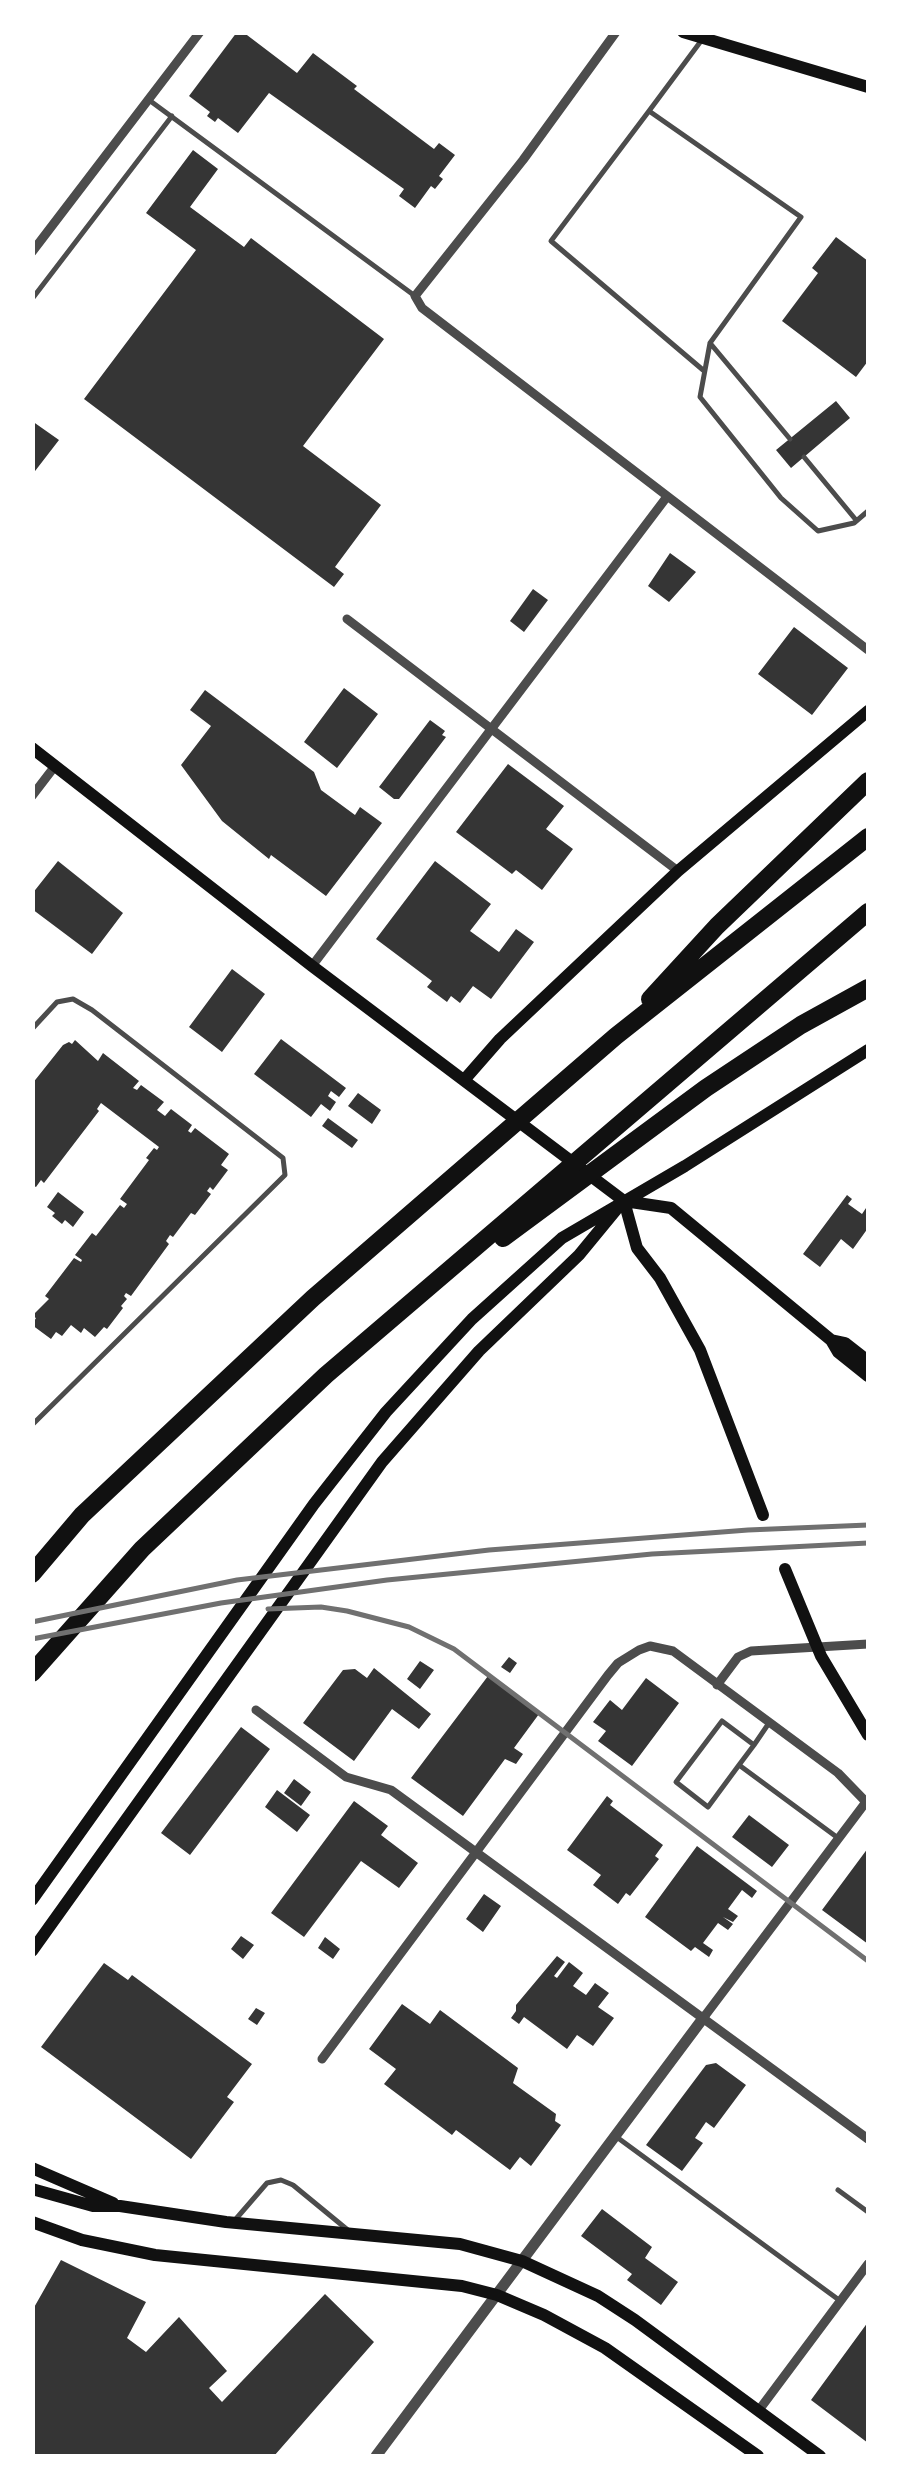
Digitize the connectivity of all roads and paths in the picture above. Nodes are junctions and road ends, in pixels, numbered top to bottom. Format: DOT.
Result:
graph roads {
  1 [pos="200,32"];
  2 [pos="616,32"];
  3 [pos="682,32"];
  4 [pos="703,38"];
  5 [pos="868,88"];
  6 [pos="149,100"];
  7 [pos="649,111"];
  8 [pos="172,116"];
  9 [pos="32,252"];
  10 [pos="415,296"];
  11 [pos="32,299"];
  12 [pos="710,343"];
  13 [pos="704,370"];
  14 [pos="790,439"];
  15 [pos="804,457"];
  16 [pos="666,498"];
  17 [pos="868,511"];
  18 [pos="857,520"];
  19 [pos="347,619"];
  20 [pos="868,650"];
  21 [pos="868,710"];
  22 [pos="493,729"];
  23 [pos="32,748"];
  24 [pos="55,766"];
  25 [pos="868,780"];
  26 [pos="32,796"];
  27 [pos="868,837"];
  28 [pos="678,871"];
  29 [pos="868,912"];
  30 [pos="312,966"];
  31 [pos="868,988"];
  32 [pos="32,1029"];
  33 [pos="616,1036"];
  34 [pos="868,1050"];
  35 [pos="465,1080"];
  36 [pos="624,1200"];
  37 [pos="382,1327"];
  38 [pos="832,1340"];
  39 [pos="868,1361"];
  40 [pos="868,1376"];
  41 [pos="32,1425"];
  42 [pos="82,1515"];
  43 [pos="764,1515"];
  44 [pos="32,1556"];
  45 [pos="785,1570"];
  46 [pos="32,1574"];
  47 [pos="868,1644"];
  48 [pos="32,1673"];
  49 [pos="716,1684"];
  50 [pos="256,1710"];
  51 [pos="769,1722"];
  52 [pos="868,1735"];
  53 [pos="754,1745"];
  54 [pos="739,1765"];
  55 [pos="867,1803"];
  56 [pos="838,1838"];
  57 [pos="476,1851"];
  58 [pos="32,1900"];
  59 [pos="32,1951"];
  60 [pos="704,2018"];
  61 [pos="322,2059"];
  62 [pos="616,2136"];
  63 [pos="868,2138"];
  64 [pos="32,2168"];
  65 [pos="32,2189"];
  66 [pos="838,2190"];
  67 [pos="120,2206"];
  68 [pos="868,2212"];
  69 [pos="32,2222"];
  70 [pos="233,2223"];
  71 [pos="351,2232"];
  72 [pos="522,2261"];
  73 [pos="868,2264"];
  74 [pos="497,2295"];
  75 [pos="840,2301"];
  76 [pos="759,2410"];
  77 [pos="376,2456"];
  78 [pos="758,2456"];
  79 [pos="820,2456"];
  1 -- 6 [label="street"];
  2 -- 10 [label="street"];
  3 -- 4 [label="main road"];
  4 -- 5 [label="main road"];
  4 -- 7 [label="lane"];
  6 -- 8 [label="lane"];
  6 -- 9 [label="street"];
  7 -- 12 [label="lane"];
  7 -- 13 [label="lane"];
  8 -- 10 [label="lane"];
  8 -- 11 [label="lane"];
  10 -- 16 [label="street"];
  12 -- 13 [label="lane"];
  12 -- 14 [label="lane"];
  13 -- 18 [label="lane"];
  15 -- 18 [label="lane"];
  16 -- 20 [label="street"];
  16 -- 22 [label="street"];
  17 -- 18 [label="lane"];
  19 -- 22 [label="street"];
  21 -- 28 [label="main road"];
  22 -- 28 [label="street"];
  22 -- 30 [label="street"];
  23 -- 24 [label="main road"];
  24 -- 26 [label="street"];
  24 -- 30 [label="main road"];
  25 -- 33 [label="highway"];
  27 -- 33 [label="highway"];
  28 -- 35 [label="main road"];
  29 -- 37 [label="highway"];
  30 -- 35 [label="main road"];
  31 -- 37 [label="highway"];
  32 -- 41 [label="lane"];
  33 -- 42 [label="highway"];
  34 -- 36 [label="main road"];
  35 -- 36 [label="main road"];
  36 -- 38 [label="main road"];
  36 -- 43 [label="main road"];
  36 -- 58 [label="main road"];
  36 -- 59 [label="main road"];
  37 -- 48 [label="highway"];
  38 -- 39 [label="main road"];
  38 -- 40 [label="main road"];
  42 -- 44 [label="highway"];
  42 -- 46 [label="highway"];
  45 -- 52 [label="main road"];
  47 -- 49 [label="street"];
  49 -- 51 [label="street"];
  49 -- 57 [label="street"];
  50 -- 57 [label="street"];
  51 -- 53 [label="lane"];
  51 -- 55 [label="street"];
  53 -- 54 [label="lane"];
  53 -- 54 [label="lane"];
  54 -- 56 [label="lane"];
  55 -- 56 [label="street"];
  56 -- 60 [label="street"];
  57 -- 60 [label="street"];
  57 -- 61 [label="street"];
  60 -- 62 [label="street"];
  60 -- 63 [label="street"];
  62 -- 72 [label="street"];
  62 -- 75 [label="lane"];
  64 -- 67 [label="main road"];
  65 -- 67 [label="main road"];
  66 -- 68 [label="lane"];
  67 -- 70 [label="main road"];
  69 -- 74 [label="main road"];
  70 -- 71 [label="main road"];
  70 -- 71 [label="lane"];
  71 -- 72 [label="main road"];
  72 -- 74 [label="street"];
  72 -- 76 [label="main road"];
  73 -- 75 [label="street"];
  74 -- 77 [label="street"];
  74 -- 78 [label="main road"];
  75 -- 76 [label="street"];
  76 -- 79 [label="main road"];
}
